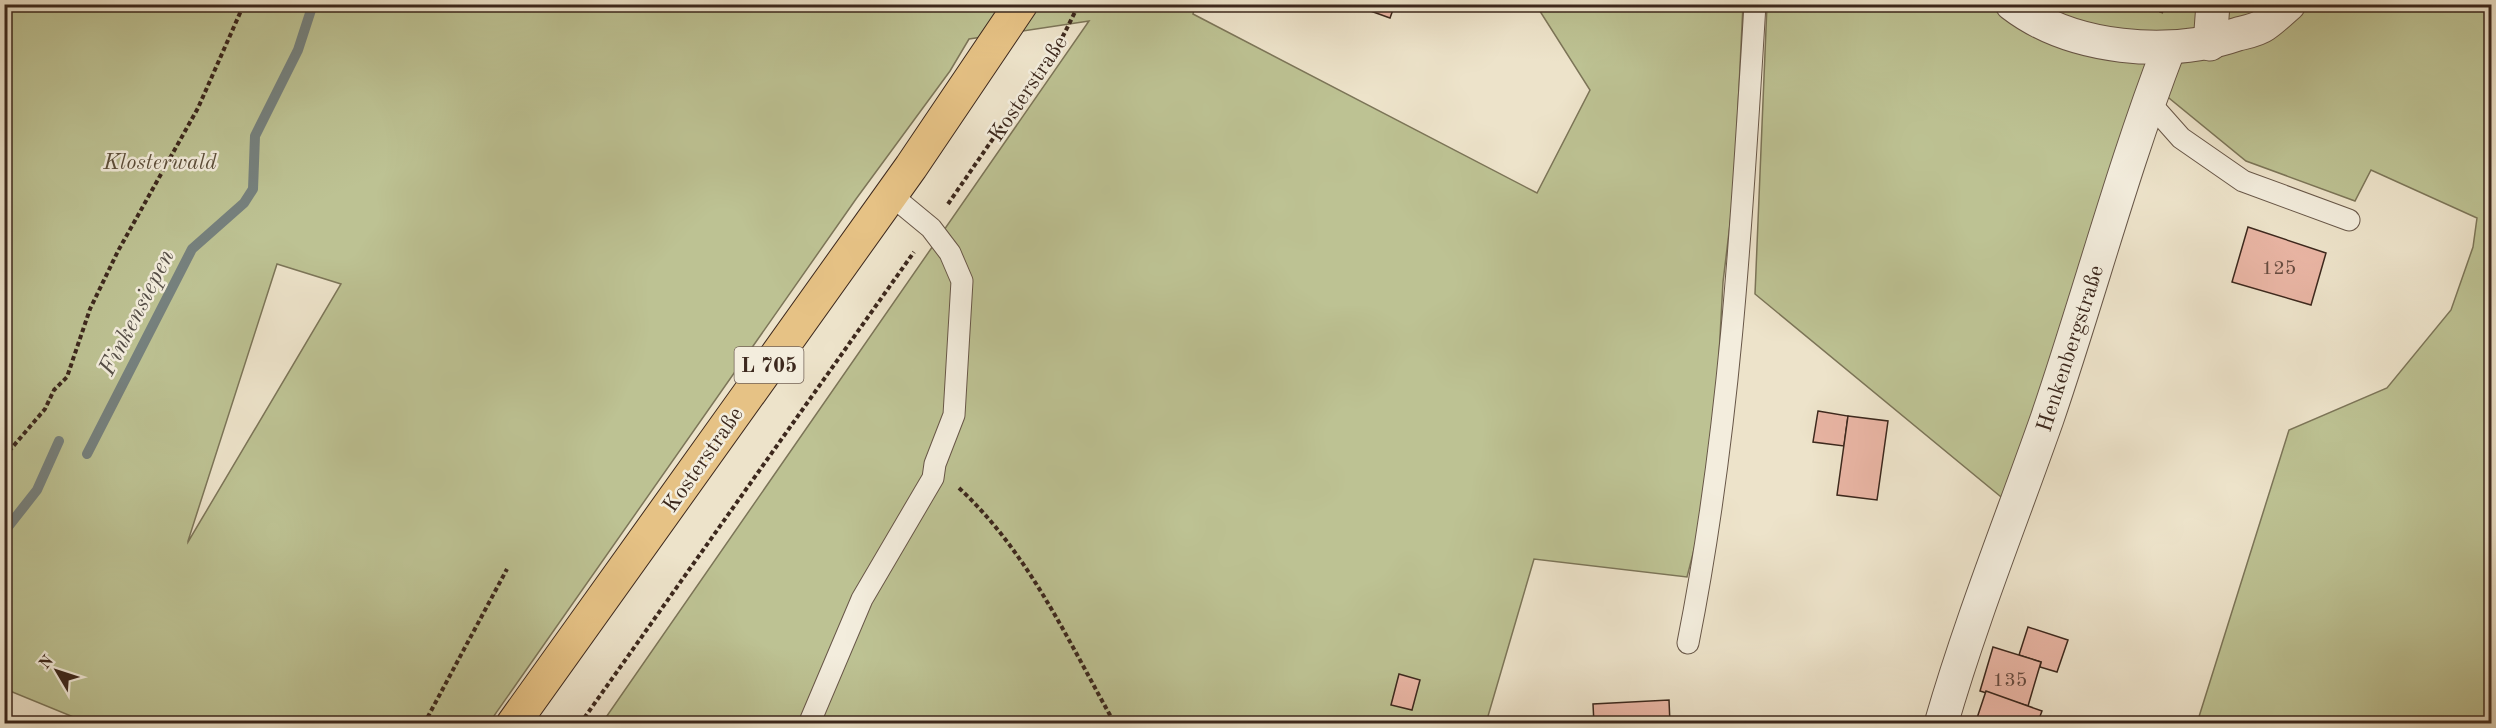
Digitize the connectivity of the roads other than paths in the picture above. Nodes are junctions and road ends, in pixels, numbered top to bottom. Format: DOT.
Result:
graph roads {
  1 [pos="1021,4"];
  2 [pos="1755,4"];
  3 [pos="2012,4"];
  4 [pos="2213,4"];
  5 [pos="2289,4"];
  6 [pos="2210,44"];
  7 [pos="2169,48"];
  8 [pos="2149,102"];
  9 [pos="891,195"];
  10 [pos="2349,220"];
  11 [pos="1688,643"];
  12 [pos="513,723"];
  13 [pos="809,723"];
  14 [pos="1941,723"];
  1 -- 9 [label="main road, Kosterstraße / L 705"];
  2 -- 11 [label="lane"];
  3 -- 7 [label="street"];
  4 -- 6 [label="street"];
  5 -- 6 [label="street"];
  6 -- 7 [label="street"];
  7 -- 8 [label="street, Henkenbergstraße"];
  8 -- 10 [label="lane"];
  8 -- 14 [label="street, Henkenbergstraße"];
  9 -- 12 [label="main road, Kosterstraße / L 705"];
  9 -- 13 [label="lane"];
}
